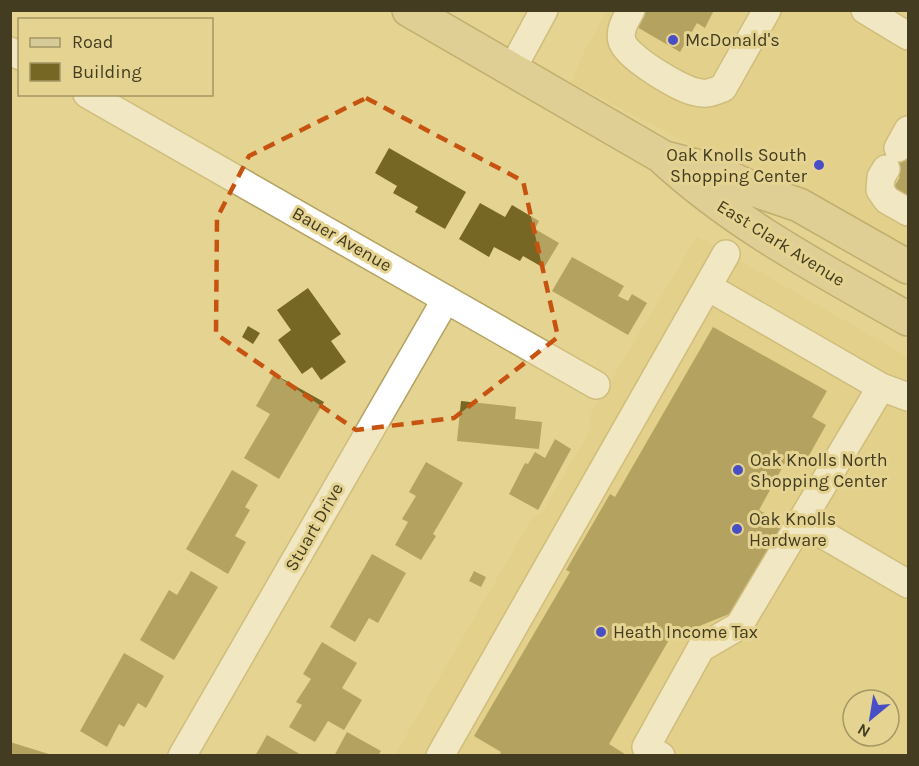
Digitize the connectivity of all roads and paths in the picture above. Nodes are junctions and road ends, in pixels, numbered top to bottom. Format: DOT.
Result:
graph roads {
  1 [pos="409,10"];
  2 [pos="544,10"];
  3 [pos="631,10"];
  4 [pos="767,10"];
  5 [pos="865,10"];
  6 [pos="909,36"];
  7 [pos="511,71"];
  8 [pos="91,96"];
  9 [pos="898,149"];
  10 [pos="749,205"];
  11 [pos="909,212"];
  12 [pos="726,254"];
  13 [pos="909,267"];
  14 [pos="708,286"];
  15 [pos="446,299"];
  16 [pos="909,319"];
  17 [pos="596,385"];
  18 [pos="881,387"];
  19 [pos="909,397"];
  20 [pos="800,521"];
  21 [pos="909,584"];
  22 [pos="653,751"];
  23 [pos="182,756"];
  24 [pos="440,756"];
  1 -- 7 [label="main road, East Clark Avenue"];
  2 -- 7 [label="street"];
  3 -- 4 [label="street"];
  5 -- 6 [label="street"];
  7 -- 10 [label="main road, East Clark Avenue"];
  8 -- 15 [label="street, Bauer Avenue"];
  9 -- 11 [label="street"];
  10 -- 13 [label="main road, East Clark Avenue"];
  10 -- 16 [label="main road, East Clark Avenue"];
  12 -- 14 [label="street"];
  14 -- 18 [label="street"];
  14 -- 24 [label="street"];
  15 -- 17 [label="street, Bauer Avenue"];
  15 -- 23 [label="street, Stuart Drive"];
  18 -- 19 [label="street"];
  18 -- 20 [label="street"];
  20 -- 21 [label="street"];
  20 -- 22 [label="street"];
}
